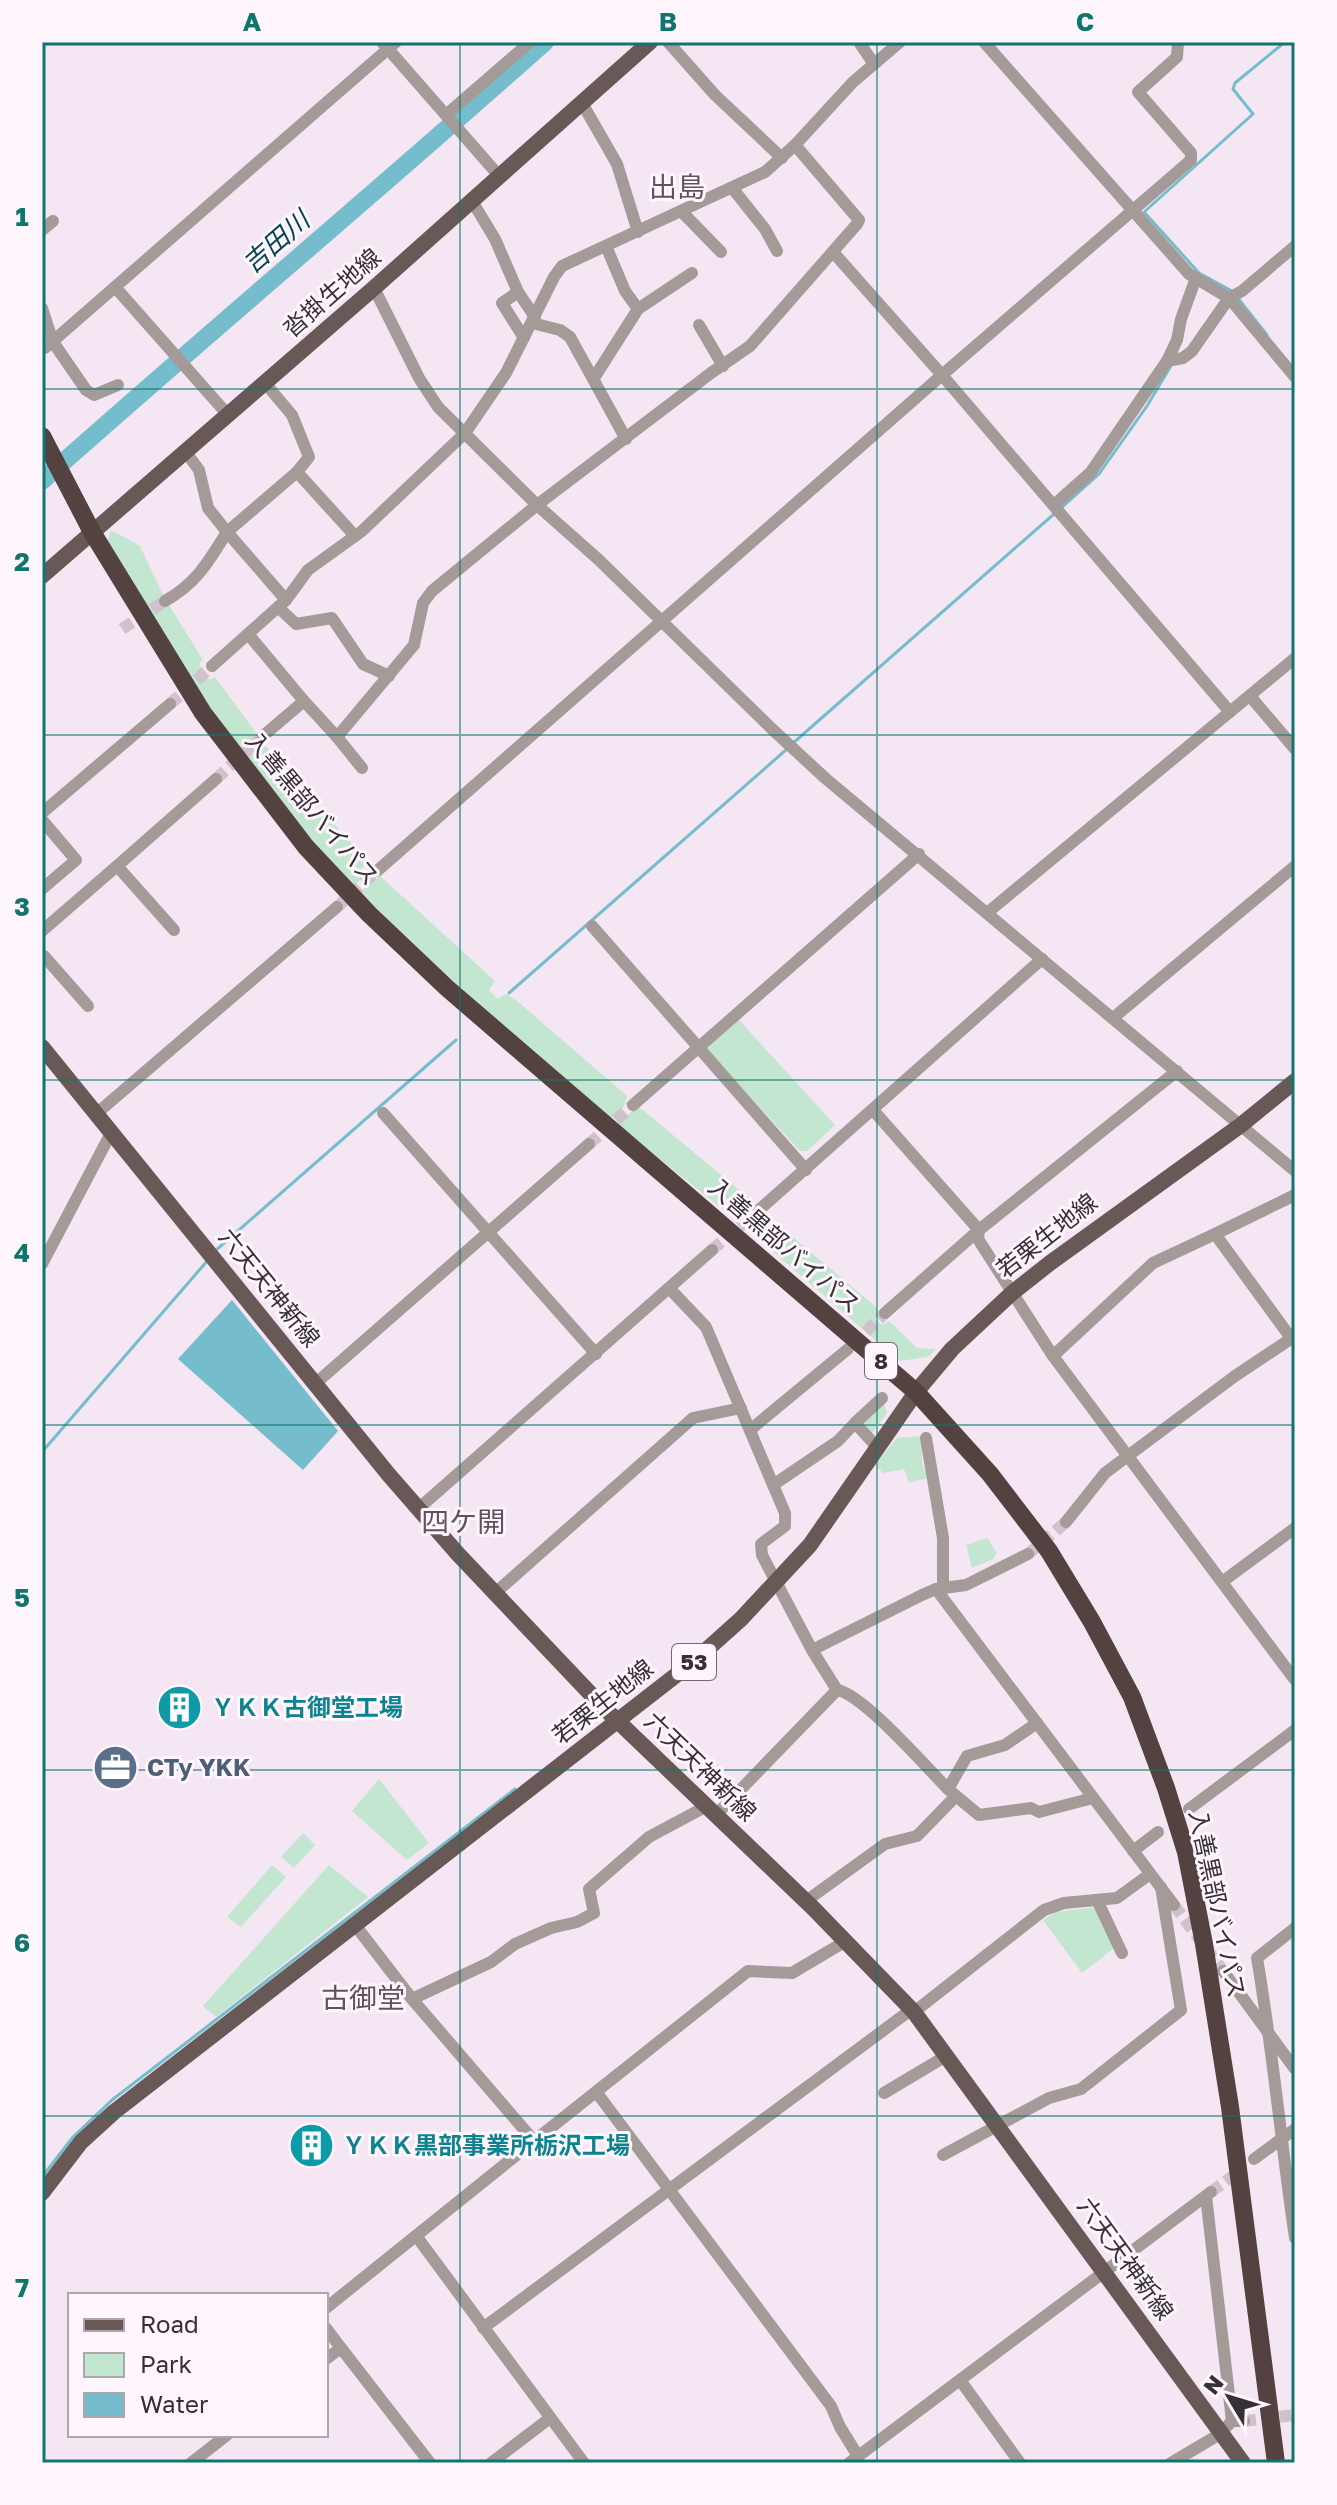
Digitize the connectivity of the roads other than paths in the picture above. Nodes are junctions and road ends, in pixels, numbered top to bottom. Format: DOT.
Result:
graph roads {
  1 [pos="530,42"];
  2 [pos="650,42"];
  3 [pos="668,42"];
  4 [pos="859,42"];
  5 [pos="900,42"];
  6 [pos="984,42"];
  7 [pos="1178,42"];
  8 [pos="389,44"];
  9 [pos="874,64"];
  10 [pos="582,103"];
  11 [pos="448,115"];
  12 [pos="795,145"];
  13 [pos="782,158"];
  14 [pos="500,177"];
  15 [pos="733,189"];
  16 [pos="472,201"];
  17 [pos="1133,210"];
  18 [pos="682,212"];
  19 [pos="53,221"];
  20 [pos="42,230"];
  21 [pos="638,232"];
  22 [pos="606,246"];
  23 [pos="1295,246"];
  24 [pos="777,251"];
  25 [pos="721,252"];
  26 [pos="833,252"];
  27 [pos="692,273"];
  28 [pos="1196,278"];
  29 [pos="115,287"];
  30 [pos="374,288"];
  31 [pos="518,292"];
  32 [pos="1229,298"];
  33 [pos="42,308"];
  34 [pos="638,309"];
  35 [pos="533,320"];
  36 [pos="699,325"];
  37 [pos="524,338"];
  38 [pos="49,345"];
  39 [pos="1167,361"];
  40 [pos="723,366"];
  41 [pos="942,375"];
  42 [pos="1295,377"];
  43 [pos="594,378"];
  44 [pos="265,383"];
  45 [pos="118,385"];
  46 [pos="228,415"];
  47 [pos="465,433"];
  48 [pos="42,436"];
  49 [pos="626,439"];
  50 [pos="185,451"];
  51 [pos="297,472"];
  52 [pos="537,505"];
  53 [pos="1054,505"];
  54 [pos="92,532"];
  55 [pos="227,532"];
  56 [pos="355,536"];
  57 [pos="42,576"];
  58 [pos="165,601"];
  59 [pos="282,603"];
  60 [pos="661,621"];
  61 [pos="248,634"];
  62 [pos="1295,658"];
  63 [pos="212,666"];
  64 [pos="389,676"];
  65 [pos="1250,696"];
  66 [pos="304,701"];
  67 [pos="170,704"];
  68 [pos="1230,712"];
  69 [pos="263,736"];
  70 [pos="337,737"];
  71 [pos="1295,749"];
  72 [pos="362,768"];
  73 [pos="216,779"];
  74 [pos="42,813"];
  75 [pos="42,820"];
  76 [pos="919,854"];
  77 [pos="117,866"];
  78 [pos="1295,866"];
  79 [pos="377,871"];
  80 [pos="42,889"];
  81 [pos="337,907"];
  82 [pos="987,913"];
  83 [pos="592,926"];
  84 [pos="174,930"];
  85 [pos="42,931"];
  86 [pos="42,958"];
  87 [pos="1042,959"];
  88 [pos="88,1006"];
  89 [pos="1113,1018"];
  90 [pos="42,1047"];
  91 [pos="698,1048"];
  92 [pos="1177,1071"];
  93 [pos="1295,1081"];
  94 [pos="633,1105"];
  95 [pos="873,1110"];
  96 [pos="383,1113"];
  97 [pos="96,1114"];
  98 [pos="1241,1125"];
  99 [pos="111,1133"];
  100 [pos="589,1144"];
  101 [pos="806,1170"];
  102 [pos="1295,1171"];
  103 [pos="1295,1195"];
  104 [pos="760,1209"];
  105 [pos="979,1230"];
  106 [pos="489,1232"];
  107 [pos="1215,1234"];
  108 [pos="712,1250"];
  109 [pos="42,1264"];
  110 [pos="669,1288"];
  111 [pos="1012,1293"];
  112 [pos="885,1313"];
  113 [pos="1293,1337"];
  114 [pos="848,1349"];
  115 [pos="596,1354"];
  116 [pos="1053,1356"];
  117 [pos="316,1383"];
  118 [pos="916,1392"];
  119 [pos="882,1398"];
  120 [pos="741,1408"];
  121 [pos="855,1423"];
  122 [pos="750,1430"];
  123 [pos="926,1438"];
  124 [pos="876,1446"];
  125 [pos="1128,1455"];
  126 [pos="773,1485"];
  127 [pos="418,1509"];
  128 [pos="1066,1522"];
  129 [pos="1295,1528"];
  130 [pos="1028,1554"];
  131 [pos="1222,1582"];
  132 [pos="776,1583"];
  133 [pos="940,1588"];
  134 [pos="494,1594"];
  135 [pos="812,1650"];
  136 [pos="1295,1680"];
  137 [pos="837,1690"];
  138 [pos="617,1721"];
  139 [pos="1037,1723"];
  140 [pos="1295,1730"];
  141 [pos="952,1793"];
  142 [pos="1093,1798"];
  143 [pos="1189,1809"];
  144 [pos="710,1811"];
  145 [pos="1158,1832"];
  146 [pos="1133,1851"];
  147 [pos="1150,1874"];
  148 [pos="1161,1887"];
  149 [pos="1097,1900"];
  150 [pos="806,1901"];
  151 [pos="1174,1905"];
  152 [pos="355,1925"];
  153 [pos="1295,1928"];
  154 [pos="846,1941"];
  155 [pos="1122,1953"];
  156 [pos="1223,1971"];
  157 [pos="412,1999"];
  158 [pos="913,2010"];
  159 [pos="1271,2036"];
  160 [pos="946,2056"];
  161 [pos="1295,2069"];
  162 [pos="597,2093"];
  163 [pos="884,2093"];
  164 [pos="998,2126"];
  165 [pos="1295,2129"];
  166 [pos="1280,2140"];
  167 [pos="534,2141"];
  168 [pos="943,2155"];
  169 [pos="1254,2159"];
  170 [pos="669,2191"];
  171 [pos="42,2193"];
  172 [pos="417,2237"];
  173 [pos="1295,2238"];
  174 [pos="1106,2272"];
  175 [pos="328,2306"];
  176 [pos="483,2328"];
  177 [pos="328,2331"];
  178 [pos="341,2348"];
  179 [pos="328,2358"];
  180 [pos="960,2380"];
  181 [pos="550,2418"];
  182 [pos="1220,2434"];
  183 [pos="224,2437"];
  184 [pos="860,2459"];
  185 [pos="580,2461"];
  186 [pos="191,2463"];
  187 [pos="430,2463"];
  188 [pos="491,2463"];
  189 [pos="1020,2463"];
  190 [pos="1171,2463"];
  191 [pos="1243,2463"];
  192 [pos="1276,2463"];
  1 -- 11 [label="street"];
  2 -- 10 [label="main road, 沓掛生地線"];
  3 -- 13 [label="street"];
  4 -- 9 [label="street"];
  5 -- 9 [label="street"];
  6 -- 17 [label="street"];
  7 -- 17 [label="street"];
  8 -- 11 [label="street"];
  8 -- 29 [label="street"];
  9 -- 12 [label="street"];
  10 -- 14 [label="main road, 沓掛生地線"];
  10 -- 21 [label="street"];
  11 -- 14 [label="street"];
  12 -- 13 [label="street"];
  12 -- 26 [label="street"];
  13 -- 15 [label="street"];
  14 -- 16 [label="main road, 沓掛生地線"];
  15 -- 18 [label="street"];
  15 -- 24 [label="street"];
  16 -- 30 [label="main road, 沓掛生地線"];
  16 -- 31 [label="street"];
  17 -- 28 [label="street"];
  17 -- 41 [label="street"];
  18 -- 21 [label="street"];
  18 -- 25 [label="street"];
  19 -- 20 [label="street"];
  21 -- 22 [label="street"];
  22 -- 34 [label="street"];
  22 -- 35 [label="street"];
  23 -- 32 [label="street"];
  26 -- 40 [label="street"];
  26 -- 41 [label="street"];
  27 -- 34 [label="street"];
  28 -- 32 [label="street"];
  28 -- 39 [label="street"];
  29 -- 38 [label="street"];
  29 -- 46 [label="street"];
  30 -- 44 [label="main road, 沓掛生地線"];
  30 -- 47 [label="street"];
  31 -- 35 [label="street"];
  31 -- 37 [label="street"];
  32 -- 39 [label="street"];
  32 -- 42 [label="street"];
  33 -- 38 [label="street"];
  34 -- 43 [label="street"];
  35 -- 37 [label="street"];
  35 -- 43 [label="street"];
  36 -- 40 [label="street"];
  37 -- 47 [label="street"];
  38 -- 45 [label="street"];
  39 -- 53 [label="street"];
  40 -- 49 [label="street"];
  41 -- 53 [label="street"];
  41 -- 60 [label="street"];
  43 -- 49 [label="street"];
  44 -- 46 [label="main road, 沓掛生地線"];
  44 -- 51 [label="street"];
  46 -- 50 [label="main road, 沓掛生地線"];
  47 -- 52 [label="street"];
  47 -- 56 [label="street"];
  48 -- 54 [label="highway, 入善黒部バイパス / 8"];
  49 -- 52 [label="street"];
  50 -- 54 [label="main road, 沓掛生地線"];
  50 -- 55 [label="street"];
  51 -- 55 [label="street"];
  51 -- 56 [label="street"];
  52 -- 60 [label="street"];
  52 -- 64 [label="street"];
  53 -- 68 [label="street"];
  54 -- 57 [label="main road, 沓掛生地線"];
  54 -- 118 [label="highway, 入善黒部バイパス / 8"];
  55 -- 58 [label="street"];
  55 -- 59 [label="street"];
  56 -- 59 [label="street"];
  59 -- 61 [label="street"];
  59 -- 64 [label="street"];
  60 -- 76 [label="street"];
  60 -- 79 [label="street"];
  61 -- 63 [label="street"];
  61 -- 66 [label="street"];
  62 -- 65 [label="street"];
  64 -- 70 [label="street"];
  65 -- 68 [label="street"];
  65 -- 71 [label="street"];
  66 -- 69 [label="street"];
  66 -- 70 [label="street"];
  67 -- 74 [label="street"];
  68 -- 82 [label="street"];
  70 -- 72 [label="street"];
  73 -- 77 [label="street"];
  75 -- 80 [label="street"];
  76 -- 82 [label="street"];
  76 -- 91 [label="street"];
  77 -- 84 [label="street"];
  77 -- 85 [label="street"];
  78 -- 89 [label="street"];
  81 -- 97 [label="street"];
  82 -- 87 [label="street"];
  83 -- 91 [label="street"];
  86 -- 88 [label="street"];
  87 -- 89 [label="street"];
  87 -- 95 [label="street"];
  89 -- 92 [label="street"];
  90 -- 97 [label="main road, 六天天神新線"];
  91 -- 94 [label="street"];
  91 -- 101 [label="street"];
  92 -- 98 [label="street"];
  92 -- 105 [label="street"];
  93 -- 98 [label="main road, 若栗生地線 / 53"];
  95 -- 101 [label="street"];
  95 -- 105 [label="street"];
  96 -- 106 [label="street"];
  97 -- 99 [label="main road, 六天天神新線"];
  98 -- 102 [label="street"];
  98 -- 111 [label="main road, 若栗生地線 / 53"];
  99 -- 109 [label="street"];
  99 -- 117 [label="main road, 六天天神新線"];
  100 -- 106 [label="street"];
  101 -- 104 [label="street"];
  103 -- 107 [label="street"];
  105 -- 111 [label="street"];
  105 -- 112 [label="street"];
  106 -- 115 [label="street"];
  106 -- 117 [label="street"];
  107 -- 113 [label="street"];
  107 -- 116 [label="street"];
  108 -- 110 [label="street"];
  110 -- 115 [label="street"];
  110 -- 120 [label="street"];
  111 -- 116 [label="street"];
  111 -- 118 [label="main road, 若栗生地線 / 53"];
  113 -- 125 [label="street"];
  114 -- 122 [label="street"];
  115 -- 127 [label="street"];
  116 -- 125 [label="street"];
  117 -- 127 [label="main road, 六天天神新線"];
  118 -- 124 [label="main road, 若栗生地線 / 53"];
  118 -- 192 [label="highway, 入善黒部バイパス / 8"];
  119 -- 121 [label="street"];
  120 -- 122 [label="street"];
  120 -- 134 [label="street"];
  121 -- 124 [label="street"];
  121 -- 126 [label="street"];
  122 -- 126 [label="street"];
  123 -- 133 [label="street"];
  124 -- 132 [label="main road, 若栗生地線 / 53"];
  125 -- 128 [label="street"];
  125 -- 131 [label="street"];
  126 -- 132 [label="street"];
  127 -- 134 [label="main road, 六天天神新線"];
  129 -- 131 [label="street"];
  130 -- 133 [label="street"];
  131 -- 136 [label="street"];
  132 -- 135 [label="street"];
  132 -- 138 [label="main road, 若栗生地線 / 53"];
  133 -- 135 [label="street"];
  133 -- 139 [label="street"];
  134 -- 138 [label="main road, 六天天神新線"];
  135 -- 137 [label="street"];
  137 -- 141 [label="street"];
  137 -- 144 [label="street"];
  138 -- 144 [label="main road, 六天天神新線"];
  138 -- 152 [label="main road, 若栗生地線 / 53"];
  139 -- 141 [label="street"];
  139 -- 142 [label="street"];
  140 -- 143 [label="street"];
  141 -- 142 [label="street"];
  141 -- 150 [label="street"];
  142 -- 146 [label="street"];
  144 -- 150 [label="main road, 六天天神新線"];
  144 -- 157 [label="street"];
  145 -- 146 [label="street"];
  146 -- 147 [label="street"];
  147 -- 148 [label="street"];
  147 -- 149 [label="street"];
  148 -- 151 [label="street"];
  148 -- 164 [label="street"];
  149 -- 155 [label="street"];
  149 -- 158 [label="street"];
  150 -- 154 [label="main road, 六天天神新線"];
  152 -- 157 [label="street"];
  152 -- 171 [label="main road, 若栗生地線 / 53"];
  153 -- 159 [label="street"];
  154 -- 158 [label="main road, 六天天神新線"];
  154 -- 162 [label="street"];
  156 -- 159 [label="street"];
  157 -- 167 [label="street"];
  158 -- 160 [label="main road, 六天天神新線"];
  158 -- 170 [label="street"];
  159 -- 161 [label="street"];
  159 -- 166 [label="street"];
  160 -- 163 [label="street"];
  160 -- 164 [label="main road, 六天天神新線"];
  162 -- 167 [label="street"];
  162 -- 170 [label="street"];
  164 -- 168 [label="street"];
  164 -- 174 [label="main road, 六天天神新線"];
  165 -- 166 [label="street"];
  166 -- 169 [label="street"];
  166 -- 173 [label="street"];
  167 -- 172 [label="street"];
  170 -- 176 [label="street"];
  170 -- 184 [label="street"];
  172 -- 175 [label="street"];
  172 -- 176 [label="street"];
  174 -- 180 [label="street"];
  174 -- 182 [label="main road, 六天天神新線"];
  174 -- 182 [label="street"];
  176 -- 181 [label="street"];
  177 -- 178 [label="street"];
  178 -- 179 [label="street"];
  178 -- 187 [label="street"];
  180 -- 184 [label="street"];
  180 -- 189 [label="street"];
  181 -- 185 [label="street"];
  181 -- 188 [label="street"];
  182 -- 190 [label="street"];
  182 -- 191 [label="main road, 六天天神新線"];
  183 -- 186 [label="street"];
}
